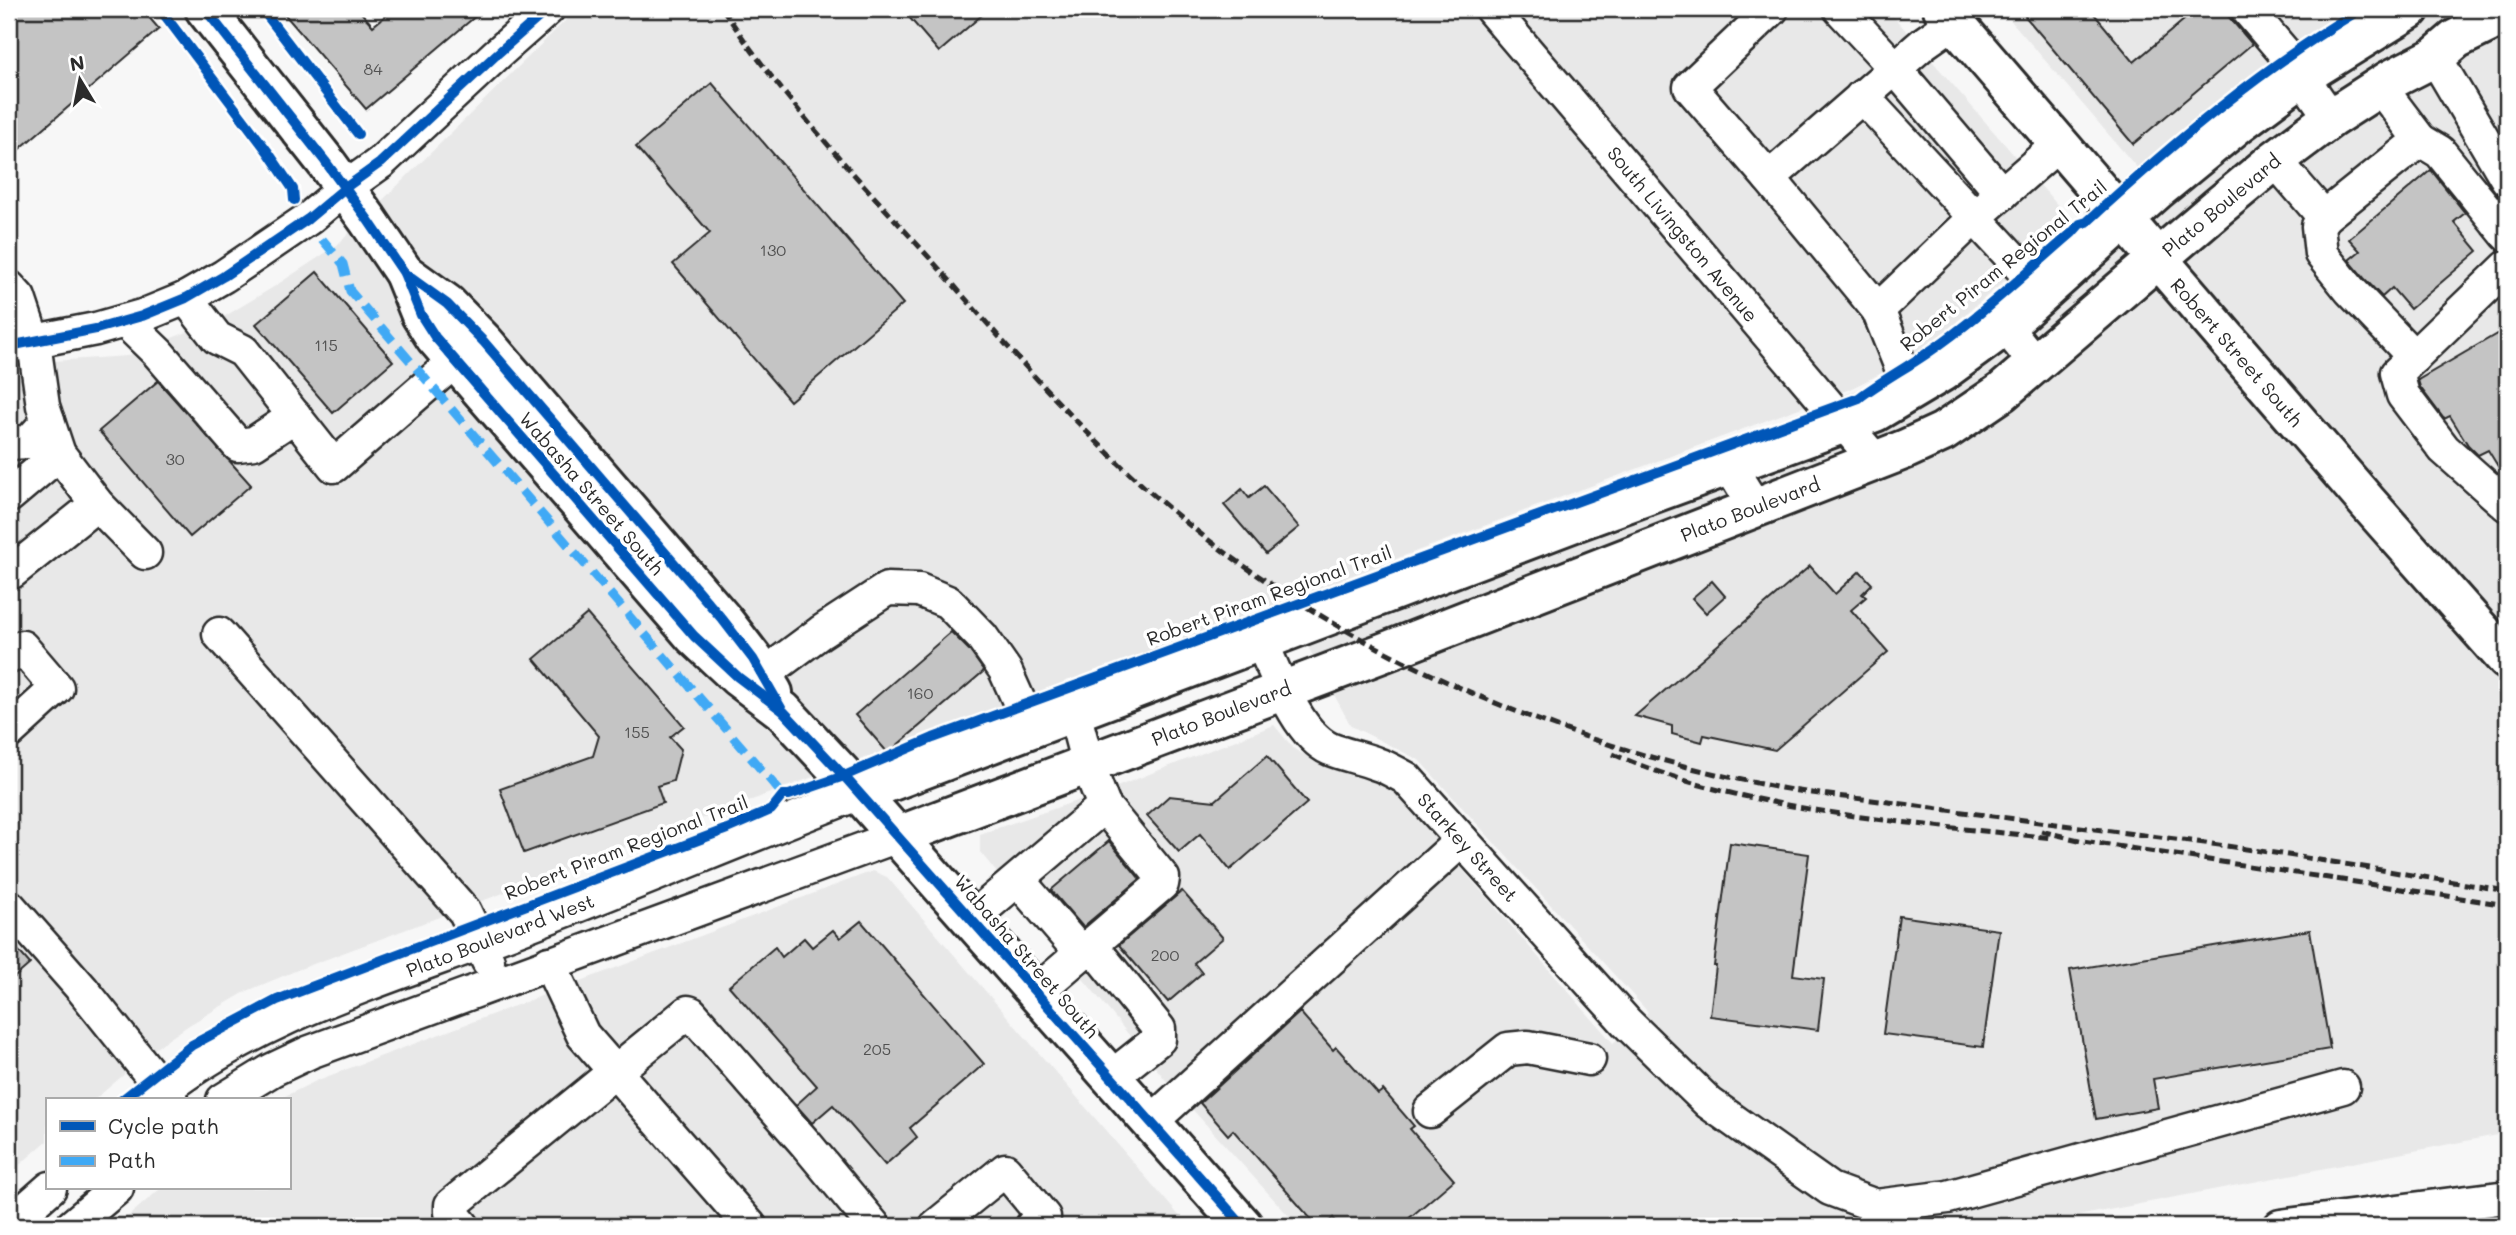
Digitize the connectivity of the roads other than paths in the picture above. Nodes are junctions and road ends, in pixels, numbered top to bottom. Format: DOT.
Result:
graph roads {
  1 [pos="205,9"];
  2 [pos="548,9"];
  3 [pos="1491,9"];
  4 [pos="1772,9"];
  5 [pos="1840,9"];
  6 [pos="2247,9"];
  7 [pos="2410,9"];
  8 [pos="2507,13"];
  9 [pos="1948,15"];
  10 [pos="2435,57"];
  11 [pos="1895,68"];
  12 [pos="2302,76"];
  13 [pos="2380,87"];
  14 [pos="1862,96"];
  15 [pos="2331,118"];
  16 [pos="2420,140"];
  17 [pos="2059,144"];
  18 [pos="2275,160"];
  19 [pos="1769,178"];
  20 [pos="2507,179"];
  21 [pos="345,188"];
  22 [pos="2001,194"];
  23 [pos="1975,217"];
  24 [pos="2324,217"];
  25 [pos="2124,220"];
  26 [pos="2507,234"];
  27 [pos="2157,258"];
  28 [pos="2507,267"];
  29 [pos="404,273"];
  30 [pos="9,287"];
  31 [pos="2043,291"];
  32 [pos="186,298"];
  33 [pos="1878,310"];
  34 [pos="125,321"];
  35 [pos="2005,326"];
  36 [pos="21,344"];
  37 [pos="2414,357"];
  38 [pos="455,360"];
  39 [pos="2036,364"];
  40 [pos="1911,392"];
  41 [pos="295,416"];
  42 [pos="48,421"];
  43 [pos="1844,425"];
  44 [pos="9,443"];
  45 [pos="59,454"];
  46 [pos="1875,460"];
  47 [pos="1730,467"];
  48 [pos="9,496"];
  49 [pos="97,504"];
  50 [pos="2507,505"];
  51 [pos="1755,507"];
  52 [pos="145,553"];
  53 [pos="9,569"];
  54 [pos="219,634"];
  55 [pos="1261,641"];
  56 [pos="9,657"];
  57 [pos="2507,660"];
  58 [pos="763,675"];
  59 [pos="1283,689"];
  60 [pos="783,711"];
  61 [pos="1074,712"];
  62 [pos="1031,728"];
  63 [pos="9,732"];
  64 [pos="1088,765"];
  65 [pos="860,793"];
  66 [pos="1104,806"];
  67 [pos="898,836"];
  68 [pos="1462,840"];
  69 [pos="1018,880"];
  70 [pos="9,906"];
  71 [pos="971,919"];
  72 [pos="480,943"];
  73 [pos="1086,949"];
  74 [pos="549,963"];
  75 [pos="498,982"];
  76 [pos="1035,993"];
  77 [pos="1589,1059"];
  78 [pos="617,1071"];
  79 [pos="1110,1078"];
  80 [pos="2343,1087"];
  81 [pos="161,1097"];
  82 [pos="226,1098"];
  83 [pos="1430,1111"];
  84 [pos="1150,1123"];
  85 [pos="48,1190"];
  86 [pos="115,1190"];
  87 [pos="2507,1197"];
  88 [pos="2401,1219"];
  89 [pos="9,1224"];
  90 [pos="1239,1225"];
  91 [pos="72,1226"];
  92 [pos="463,1226"];
  93 [pos="750,1226"];
  94 [pos="874,1226"];
  95 [pos="936,1226"];
  96 [pos="1032,1226"];
  97 [pos="2280,1226"];
  1 -- 21 [label="main road, Wabasha Street South"];
  2 -- 21 [label="street"];
  3 -- 43 [label="street, South Livingston Avenue"];
  4 -- 19 [label="street"];
  5 -- 11 [label="street"];
  6 -- 12 [label="street"];
  7 -- 12 [label="main road"];
  8 -- 10 [label="main road, Plato Boulevard"];
  9 -- 11 [label="street"];
  9 -- 17 [label="main road, Robert Street South"];
  10 -- 13 [label="main road, Plato Boulevard"];
  10 -- 20 [label="street"];
  11 -- 14 [label="street"];
  11 -- 22 [label="street"];
  12 -- 15 [label="street"];
  12 -- 25 [label="main road"];
  13 -- 15 [label="main road, Plato Boulevard"];
  13 -- 16 [label="street"];
  14 -- 19 [label="street"];
  14 -- 23 [label="street"];
  15 -- 18 [label="main road, Plato Boulevard"];
  16 -- 24 [label="street"];
  16 -- 26 [label="street"];
  17 -- 22 [label="street"];
  17 -- 25 [label="main road, Robert Street South"];
  18 -- 24 [label="street"];
  18 -- 27 [label="main road, Plato Boulevard"];
  19 -- 33 [label="street"];
  21 -- 29 [label="main road, Wabasha Street South"];
  21 -- 32 [label="street"];
  22 -- 23 [label="street"];
  23 -- 31 [label="street"];
  23 -- 33 [label="street"];
  24 -- 37 [label="street"];
  25 -- 27 [label="main road, Robert Street South"];
  25 -- 31 [label="main road"];
  27 -- 39 [label="main road, Plato Boulevard"];
  27 -- 57 [label="main road, Robert Street South"];
  28 -- 37 [label="street"];
  29 -- 38 [label="main road, Wabasha Street South"];
  29 -- 58 [label="main road, Wabasha Street South"];
  30 -- 36 [label="street"];
  31 -- 35 [label="main road"];
  32 -- 34 [label="street"];
  32 -- 41 [label="street"];
  33 -- 40 [label="street"];
  34 -- 36 [label="street"];
  34 -- 41 [label="street"];
  35 -- 39 [label="street"];
  35 -- 40 [label="main road"];
  36 -- 42 [label="street"];
  37 -- 50 [label="street"];
  38 -- 41 [label="street"];
  38 -- 60 [label="main road, Wabasha Street South"];
  39 -- 46 [label="main road, Plato Boulevard"];
  40 -- 43 [label="main road"];
  42 -- 44 [label="street"];
  42 -- 45 [label="street"];
  43 -- 46 [label="street, South Livingston Avenue"];
  43 -- 47 [label="main road"];
  45 -- 48 [label="street"];
  45 -- 49 [label="street"];
  46 -- 51 [label="main road, Plato Boulevard"];
  47 -- 51 [label="street"];
  47 -- 55 [label="main road"];
  49 -- 52 [label="street"];
  49 -- 53 [label="street"];
  51 -- 59 [label="main road, Plato Boulevard"];
  54 -- 72 [label="street"];
  55 -- 59 [label="street, Starkey Street"];
  55 -- 61 [label="main road"];
  56 -- 63 [label="street"];
  58 -- 60 [label="main road, Wabasha Street South"];
  58 -- 62 [label="street"];
  59 -- 64 [label="main road, Plato Boulevard"];
  59 -- 68 [label="street, Starkey Street"];
  60 -- 65 [label="main road, Wabasha Street South"];
  61 -- 62 [label="main road"];
  61 -- 64 [label="street"];
  62 -- 65 [label="main road"];
  64 -- 66 [label="street"];
  64 -- 67 [label="main road, Plato Boulevard"];
  65 -- 67 [label="main road, Wabasha Street South"];
  65 -- 72 [label="street, Plato Boulevard West"];
  66 -- 69 [label="street"];
  66 -- 73 [label="street"];
  67 -- 71 [label="main road, Wabasha Street South"];
  67 -- 74 [label="street"];
  68 -- 80 [label="street, Starkey Street"];
  68 -- 84 [label="street"];
  69 -- 71 [label="street"];
  69 -- 73 [label="street"];
  70 -- 81 [label="street"];
  71 -- 76 [label="main road, Wabasha Street South"];
  72 -- 75 [label="street"];
  72 -- 81 [label="street, Plato Boulevard West"];
  73 -- 76 [label="street"];
  73 -- 79 [label="street"];
  74 -- 75 [label="street"];
  74 -- 78 [label="street"];
  75 -- 82 [label="street"];
  76 -- 79 [label="main road, Wabasha Street South"];
  77 -- 83 [label="street"];
  78 -- 92 [label="street"];
  78 -- 93 [label="street"];
  78 -- 94 [label="street"];
  79 -- 84 [label="main road, Wabasha Street South"];
  84 -- 90 [label="main road, Wabasha Street South"];
  85 -- 89 [label="street"];
  86 -- 91 [label="street"];
  87 -- 88 [label="street"];
  88 -- 97 [label="street"];
  95 -- 96 [label="street"];
}
